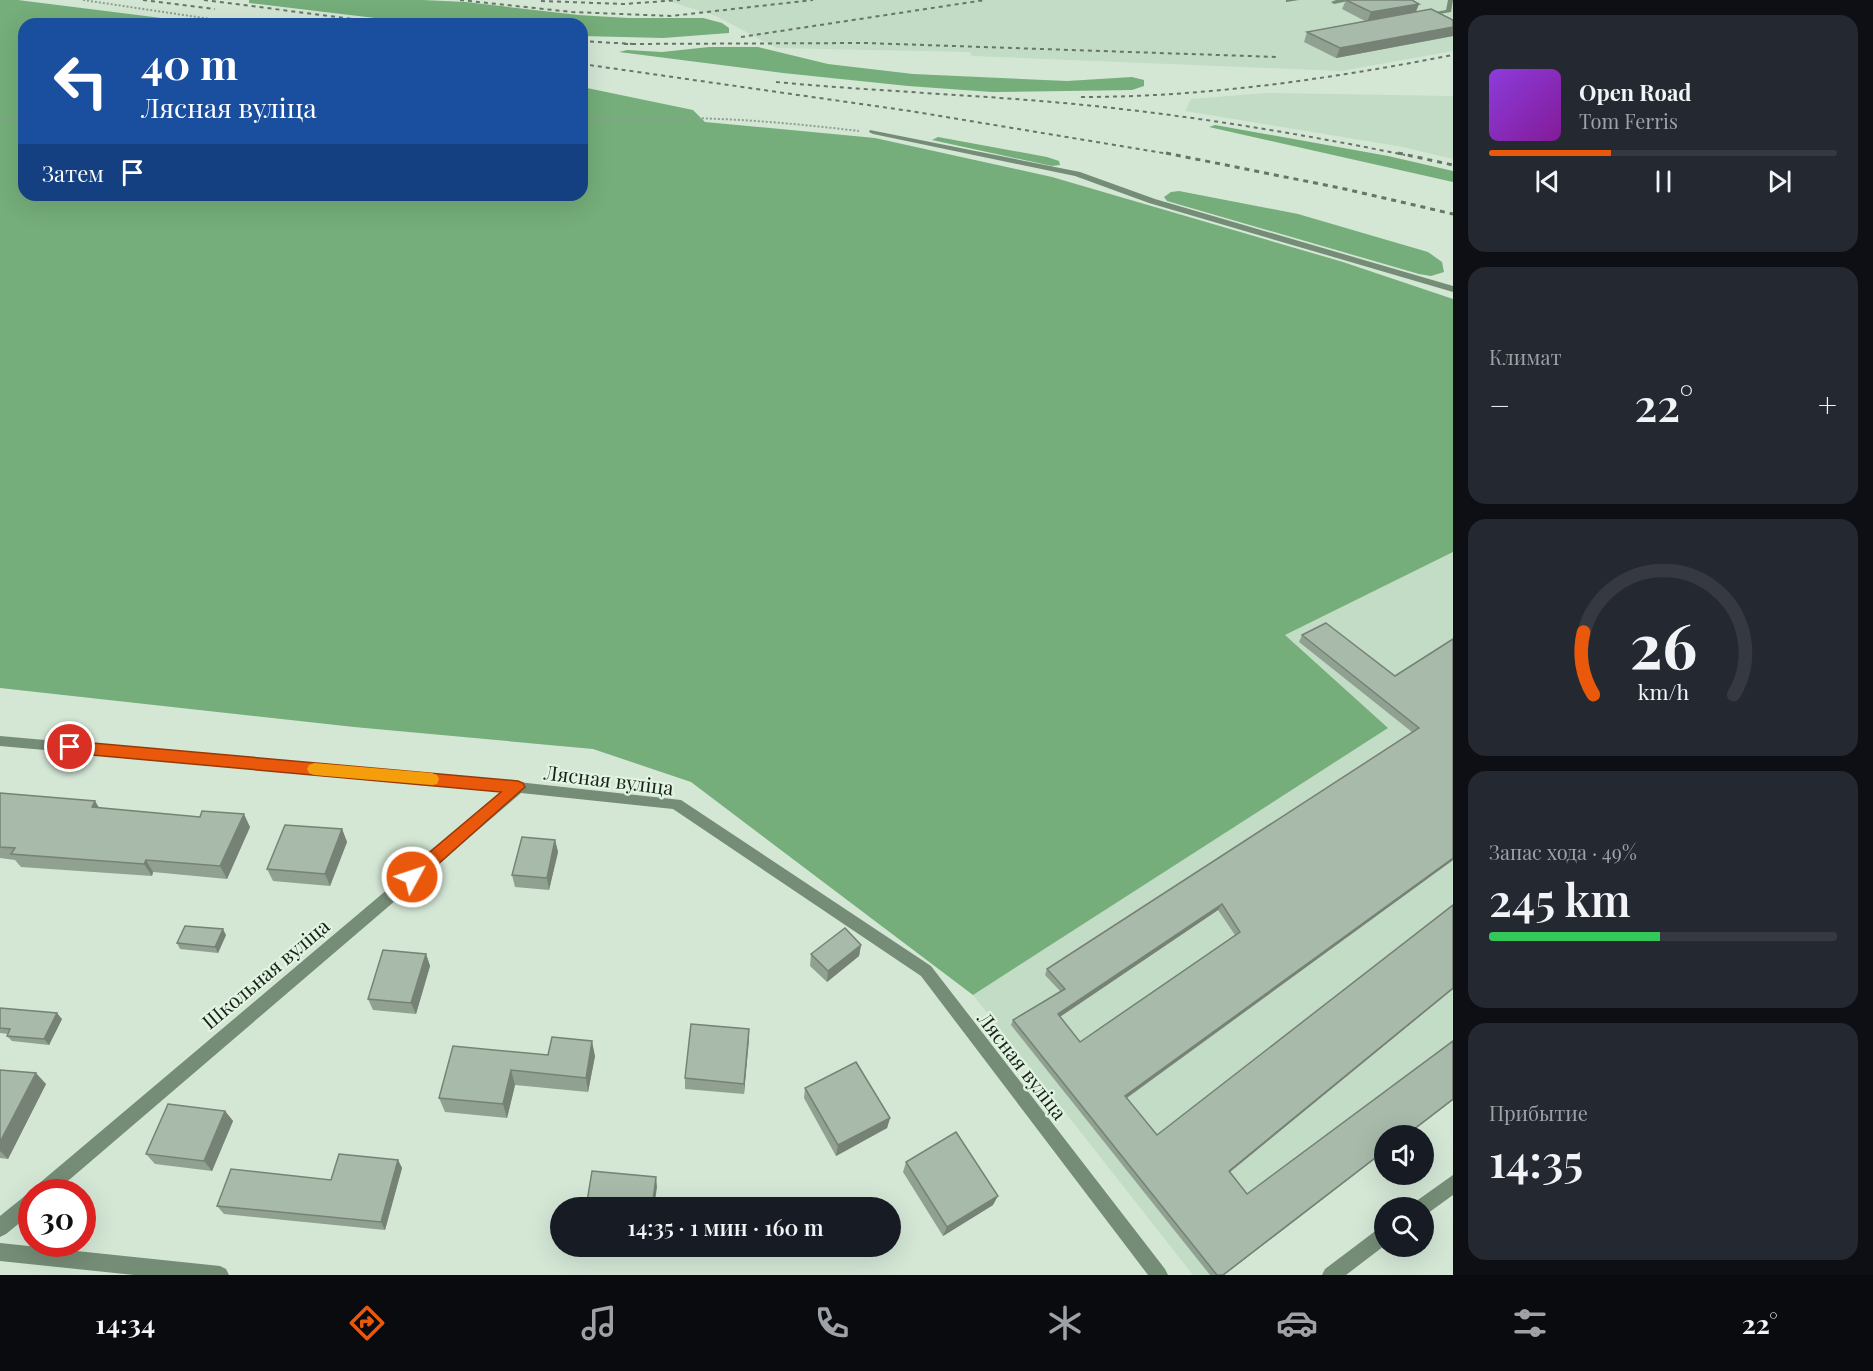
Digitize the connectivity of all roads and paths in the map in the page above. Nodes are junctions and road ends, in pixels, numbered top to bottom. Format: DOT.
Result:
graph roads {
  1 [pos="82,0"];
  2 [pos="1350,0"];
  3 [pos="1451,0"];
  4 [pos="1335,2"];
  5 [pos="1415,17"];
  6 [pos="204,18"];
  7 [pos="0,118"];
  8 [pos="18,118"];
  9 [pos="588,121"];
  10 [pos="873,132"];
  11 [pos="1453,289"];
  12 [pos="0,741"];
  13 [pos="518,787"];
  14 [pos="57,1179"];
  15 [pos="1453,1184"];
  16 [pos="1434,1198"];
  17 [pos="18,1213"];
  18 [pos="0,1228"];
  19 [pos="1374,1243"];
  20 [pos="0,1252"];
  21 [pos="220,1275"];
  22 [pos="1159,1275"];
  23 [pos="1331,1275"];
  1 -- 6 [label="path"];
  2 -- 4 [label="street"];
  3 -- 5 [label="street"];
  7 -- 8 [label="path"];
  9 -- 10 [label="path"];
  10 -- 11 [label="street"];
  12 -- 13 [label="street, Лясная вуліца"];
  13 -- 14 [label="street, Школьная вуліца"];
  13 -- 22 [label="street, Лясная вуліца"];
  15 -- 16 [label="street"];
  17 -- 18 [label="street"];
  19 -- 23 [label="street"];
  20 -- 21 [label="street"];
}
